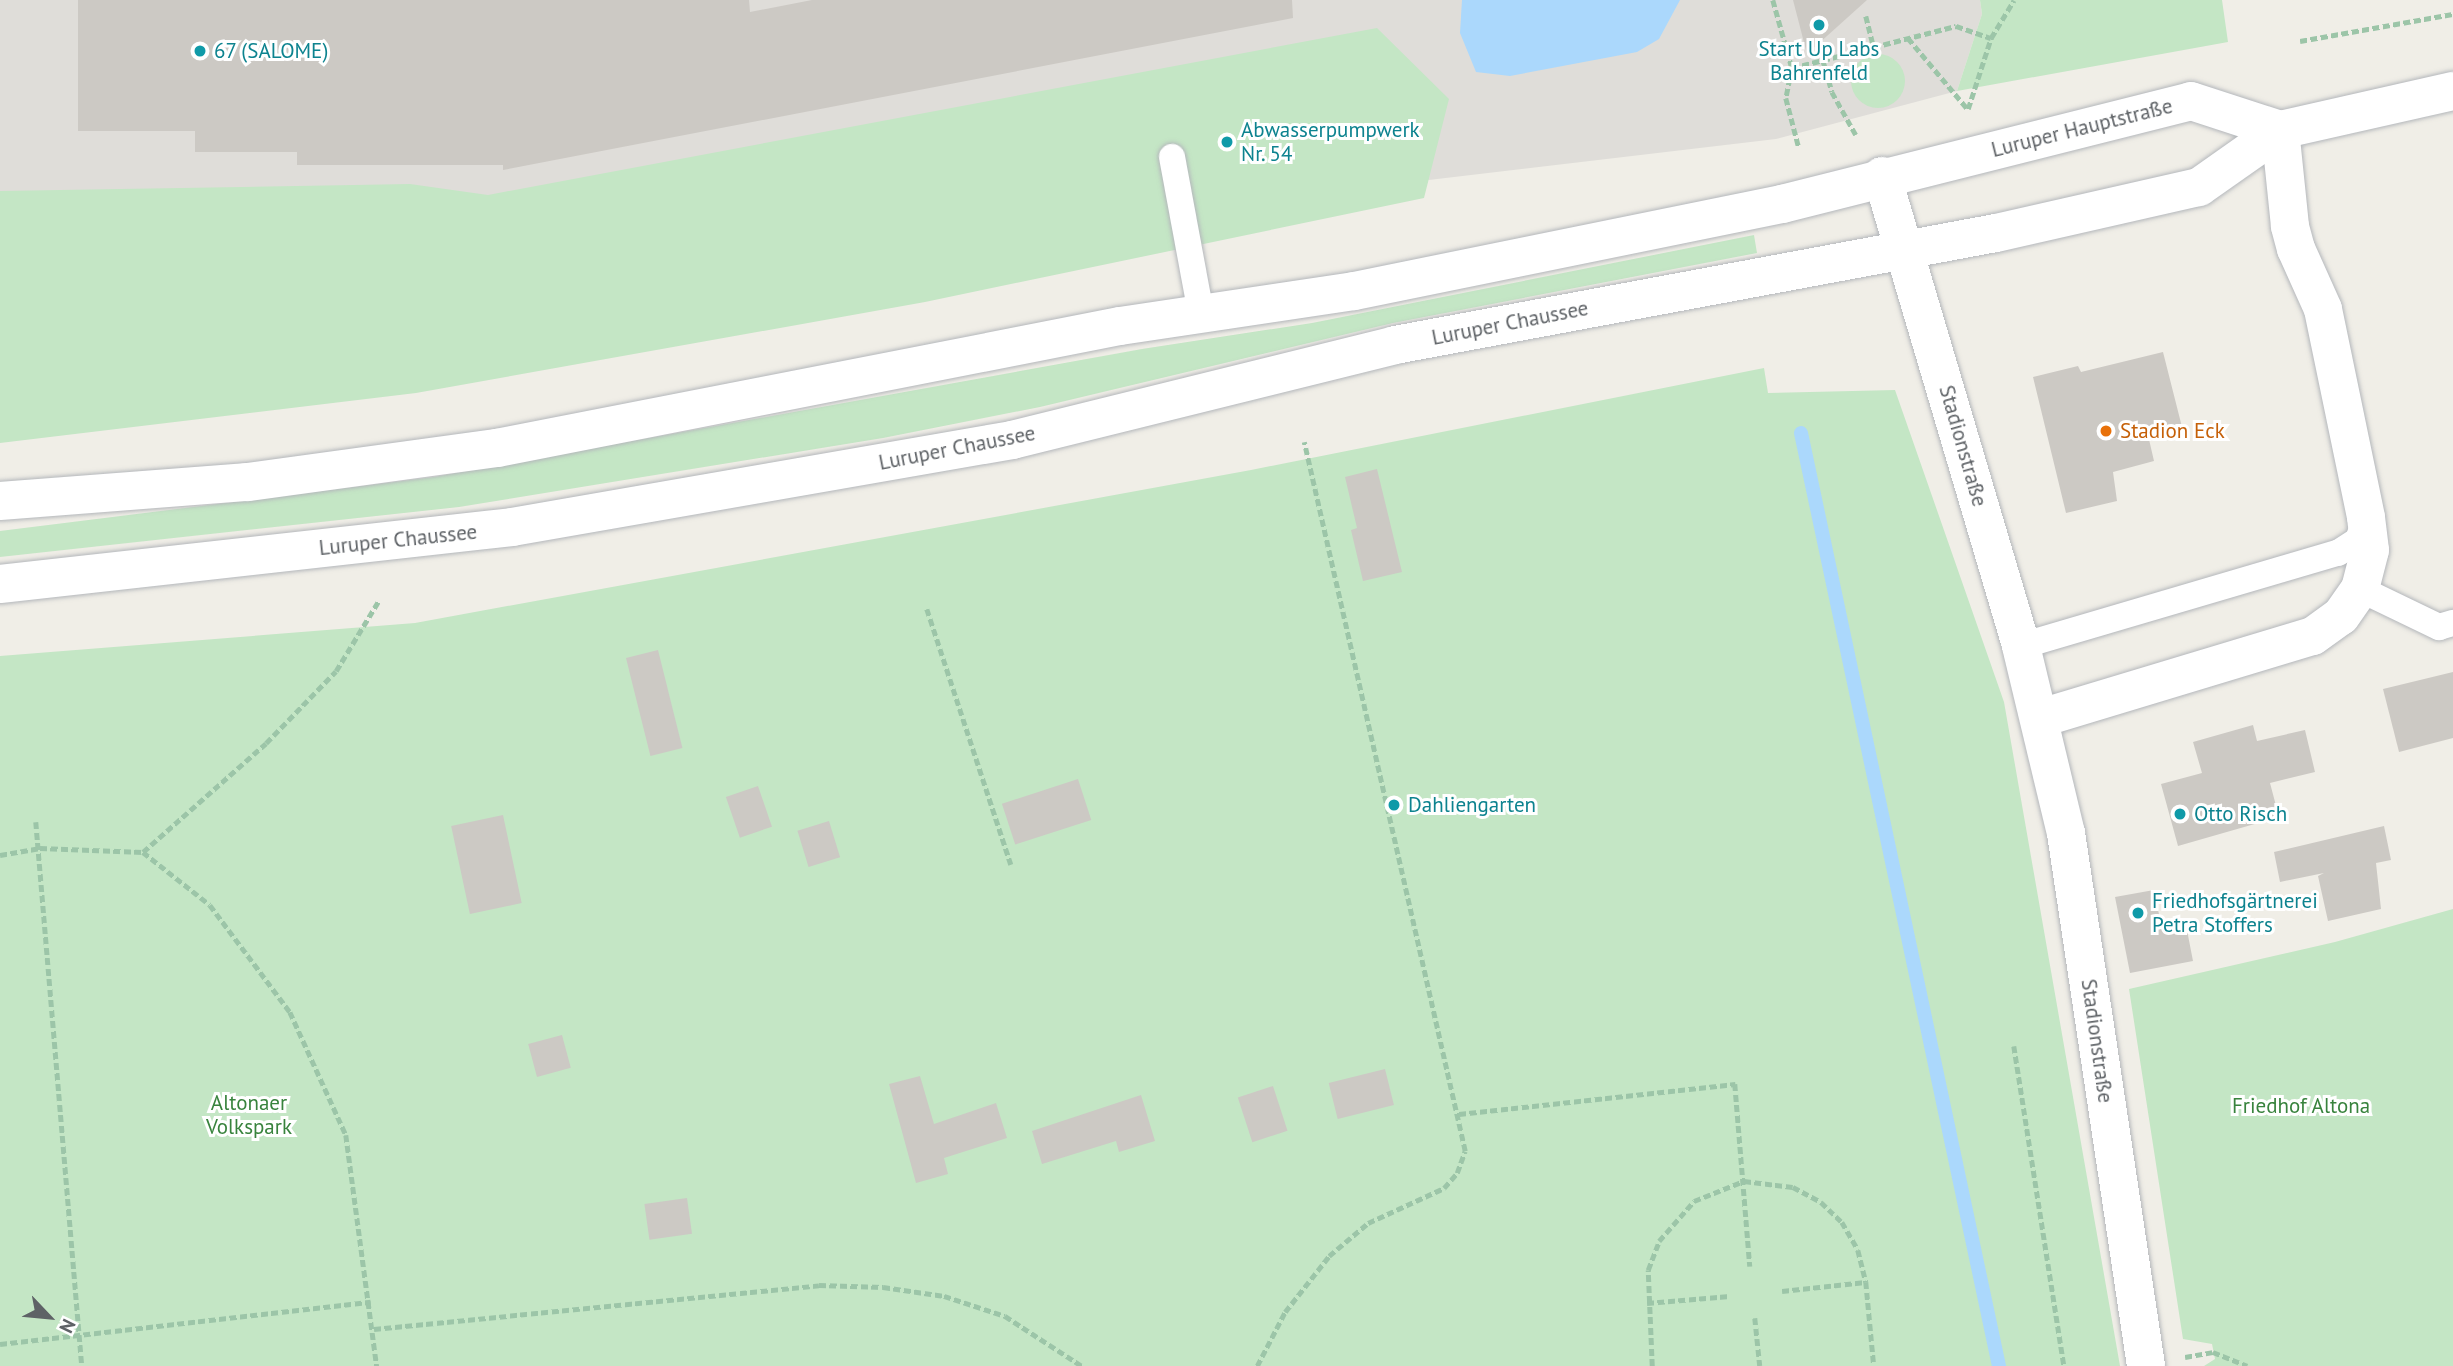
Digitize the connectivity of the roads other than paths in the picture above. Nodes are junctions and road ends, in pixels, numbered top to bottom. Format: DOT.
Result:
graph roads {
  1 [pos="2453,91"];
  2 [pos="2280,130"];
  3 [pos="1172,157"];
  4 [pos="1882,176"];
  5 [pos="1904,249"];
  6 [pos="1201,314"];
  7 [pos="0,501"];
  8 [pos="2366,517"];
  9 [pos="0,584"];
  10 [pos="2360,589"];
  11 [pos="2453,624"];
  12 [pos="2021,646"];
  13 [pos="2041,718"];
  14 [pos="2162,1362"];
  1 -- 2 [label="main road"];
  2 -- 4 [label="main road, Luruper Hauptstraße"];
  2 -- 5 [label="main road"];
  2 -- 8 [label="main road"];
  3 -- 6 [label="lane"];
  4 -- 5 [label="main road, Stadionstraße"];
  4 -- 6 [label="main road"];
  5 -- 9 [label="main road, Luruper Chaussee"];
  5 -- 12 [label="main road, Stadionstraße"];
  6 -- 7 [label="main road"];
  8 -- 10 [label="main road"];
  8 -- 12 [label="lane"];
  10 -- 11 [label="lane"];
  10 -- 13 [label="main road"];
  12 -- 13 [label="main road, Stadionstraße"];
  13 -- 14 [label="main road, Stadionstraße"];
}
